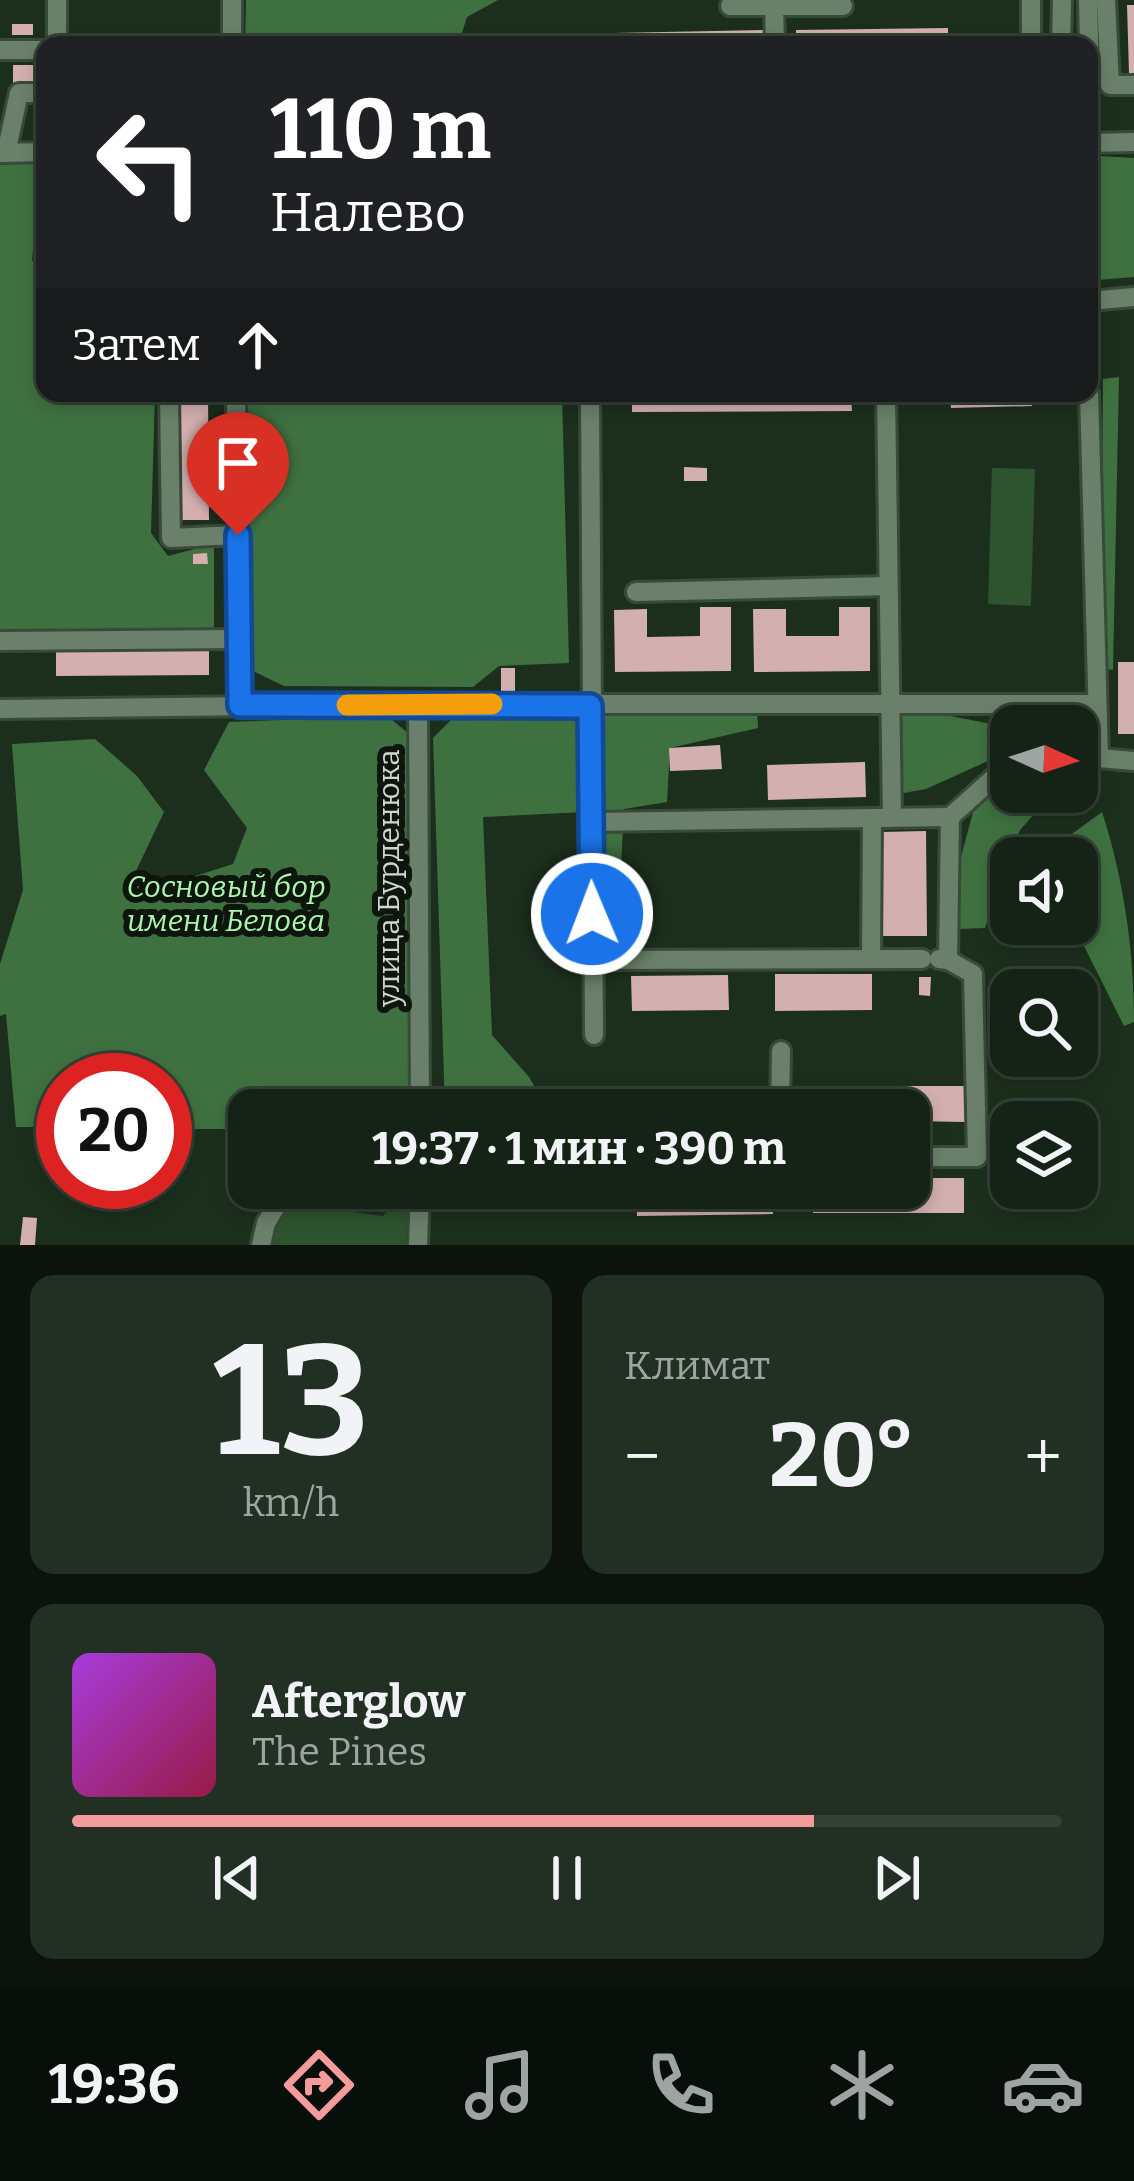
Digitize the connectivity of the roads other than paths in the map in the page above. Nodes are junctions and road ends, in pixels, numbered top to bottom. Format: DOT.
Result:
graph roads {
  1 [pos="57,0"];
  2 [pos="232,0"];
  3 [pos="1031,0"];
  4 [pos="1061,0"];
  5 [pos="1088,0"];
  6 [pos="1106,0"];
  7 [pos="730,5"];
  8 [pos="774,6"];
  9 [pos="843,6"];
  10 [pos="57,36"];
  11 [pos="232,36"];
  12 [pos="775,36"];
  13 [pos="1031,36"];
  14 [pos="1061,36"];
  15 [pos="1089,36"];
  16 [pos="0,50"];
  17 [pos="36,50"];
  18 [pos="1134,85"];
  19 [pos="36,93"];
  20 [pos="1134,142"];
  21 [pos="1098,143"];
  22 [pos="36,152"];
  23 [pos="3,153"];
  24 [pos="1134,297"];
  25 [pos="1098,301"];
  26 [pos="169,402"];
  27 [pos="236,402"];
  28 [pos="590,402"];
  29 [pos="886,402"];
  30 [pos="1088,402"];
  31 [pos="238,535"];
  32 [pos="888,586"];
  33 [pos="637,592"];
  34 [pos="239,639"];
  35 [pos="0,641"];
  36 [pos="418,704"];
  37 [pos="1019,704"];
  38 [pos="1097,704"];
  39 [pos="240,705"];
  40 [pos="890,705"];
  41 [pos="590,706"];
  42 [pos="0,709"];
  43 [pos="1134,760"];
  44 [pos="990,781"];
  45 [pos="950,817"];
  46 [pos="882,818"];
  47 [pos="592,822"];
  48 [pos="871,959"];
  49 [pos="948,959"];
  50 [pos="593,960"];
  51 [pos="594,1035"];
  52 [pos="781,1051"];
  53 [pos="421,1089"];
  54 [pos="780,1089"];
  55 [pos="930,1157"];
  56 [pos="274,1209"];
  57 [pos="419,1209"];
  58 [pos="262,1245"];
  59 [pos="418,1245"];
  1 -- 10 [label="street"];
  2 -- 11 [label="street"];
  3 -- 13 [label="street"];
  4 -- 14 [label="street"];
  5 -- 15 [label="street"];
  6 -- 18 [label="street"];
  7 -- 8 [label="street"];
  8 -- 9 [label="street"];
  8 -- 12 [label="street"];
  16 -- 17 [label="street"];
  19 -- 23 [label="street"];
  20 -- 21 [label="street"];
  22 -- 23 [label="street"];
  24 -- 25 [label="street"];
  26 -- 31 [label="street"];
  27 -- 31 [label="street"];
  28 -- 41 [label="street"];
  29 -- 32 [label="street"];
  30 -- 38 [label="street"];
  31 -- 34 [label="street"];
  32 -- 33 [label="street"];
  32 -- 40 [label="street"];
  34 -- 35 [label="street"];
  34 -- 39 [label="street"];
  36 -- 39 [label="street, улица Бурденюка"];
  36 -- 41 [label="street"];
  36 -- 53 [label="street, улица Бурденюка"];
  37 -- 38 [label="street"];
  37 -- 40 [label="street"];
  38 -- 43 [label="street"];
  39 -- 42 [label="street, улица Бурденюка"];
  40 -- 41 [label="street"];
  40 -- 46 [label="street"];
  41 -- 47 [label="street"];
  44 -- 45 [label="street"];
  45 -- 46 [label="street"];
  45 -- 49 [label="street"];
  46 -- 47 [label="street"];
  46 -- 48 [label="street"];
  47 -- 50 [label="street"];
  48 -- 49 [label="street"];
  48 -- 50 [label="street"];
  49 -- 55 [label="street"];
  50 -- 51 [label="street"];
  52 -- 54 [label="street"];
  56 -- 58 [label="street"];
  57 -- 59 [label="street"];
}
